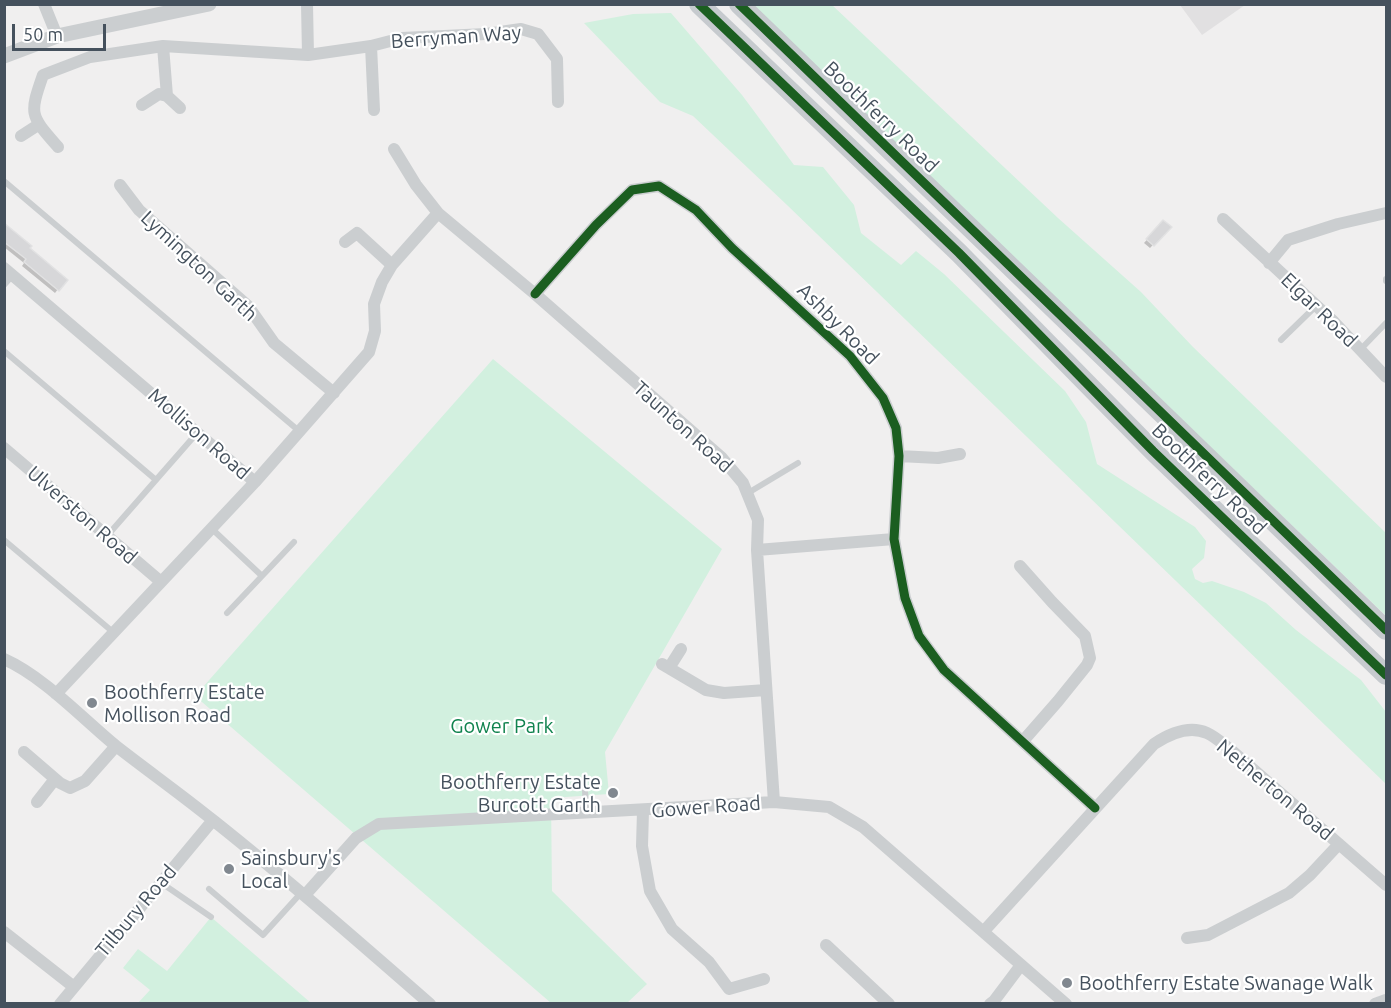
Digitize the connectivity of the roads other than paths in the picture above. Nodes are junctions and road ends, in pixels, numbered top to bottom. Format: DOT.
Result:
graph roads {
  1 [pos="44,4"];
  2 [pos="209,4"];
  3 [pos="307,4"];
  4 [pos="739,4"];
  5 [pos="184,6"];
  6 [pos="710,8"];
  7 [pos="57,36"];
  8 [pos="163,46"];
  9 [pos="371,46"];
  10 [pos="308,55"];
  11 [pos="4,56"];
  12 [pos="167,96"];
  13 [pos="558,102"];
  14 [pos="142,105"];
  15 [pos="180,108"];
  16 [pos="374,110"];
  17 [pos="38,124"];
  18 [pos="21,136"];
  19 [pos="58,147"];
  20 [pos="393,149"];
  21 [pos="4,181"];
  22 [pos="120,185"];
  23 [pos="438,213"];
  24 [pos="1386,213"];
  25 [pos="1223,219"];
  26 [pos="345,242"];
  27 [pos="968,243"];
  28 [pos="1269,263"];
  29 [pos="392,265"];
  30 [pos="7,276"];
  31 [pos="534,294"];
  32 [pos="1316,306"];
  33 [pos="1386,323"];
  34 [pos="1281,340"];
  35 [pos="1360,350"];
  36 [pos="4,351"];
  37 [pos="1386,377"];
  38 [pos="334,393"];
  39 [pos="1176,428"];
  40 [pos="300,431"];
  41 [pos="198,433"];
  42 [pos="4,448"];
  43 [pos="1153,451"];
  44 [pos="960,454"];
  45 [pos="898,456"];
  46 [pos="798,463"];
  47 [pos="156,480"];
  48 [pos="255,482"];
  49 [pos="747,493"];
  50 [pos="210,527"];
  51 [pos="107,536"];
  52 [pos="894,539"];
  53 [pos="4,540"];
  54 [pos="294,542"];
  55 [pos="757,550"];
  56 [pos="1020,566"];
  57 [pos="262,576"];
  58 [pos="160,581"];
  59 [pos="227,613"];
  60 [pos="1383,627"];
  61 [pos="113,632"];
  62 [pos="1358,647"];
  63 [pos="681,649"];
  64 [pos="4,659"];
  65 [pos="1386,675"];
  66 [pos="766,690"];
  67 [pos="56,694"];
  68 [pos="1023,741"];
  69 [pos="116,746"];
  70 [pos="24,752"];
  71 [pos="55,779"];
  72 [pos="580,781"];
  73 [pos="37,802"];
  74 [pos="774,802"];
  75 [pos="1095,808"];
  76 [pos="643,811"];
  77 [pos="586,813"];
  78 [pos="213,820"];
  79 [pos="1339,844"];
  80 [pos="159,882"];
  81 [pos="1386,885"];
  82 [pos="209,889"];
  83 [pos="303,894"];
  84 [pos="211,917"];
  85 [pos="4,932"];
  86 [pos="984,932"];
  87 [pos="1187,938"];
  88 [pos="826,945"];
  89 [pos="1021,965"];
  90 [pos="764,979"];
  91 [pos="74,987"];
  92 [pos="60,1004"];
  93 [pos="430,1004"];
  94 [pos="889,1004"];
  95 [pos="990,1004"];
  96 [pos="1066,1004"];
  1 -- 7 [label="street"];
  2 -- 5 [label="street"];
  3 -- 10 [label="street"];
  4 -- 27 [label="main road, Boothferry Road"];
  5 -- 7 [label="street"];
  6 -- 27 [label="main road, Boothferry Road"];
  7 -- 11 [label="street"];
  8 -- 10 [label="street, Berryman Way"];
  8 -- 12 [label="street"];
  8 -- 17 [label="street, Berryman Way"];
  9 -- 10 [label="street, Berryman Way"];
  9 -- 13 [label="street, Berryman Way"];
  9 -- 16 [label="street, Berryman Way"];
  12 -- 14 [label="street"];
  12 -- 15 [label="street"];
  17 -- 18 [label="street"];
  17 -- 19 [label="street"];
  20 -- 23 [label="street, Taunton Road"];
  21 -- 40 [label="lane"];
  22 -- 38 [label="street, Lymington Garth"];
  23 -- 29 [label="street"];
  23 -- 31 [label="street, Taunton Road"];
  24 -- 28 [label="street"];
  25 -- 28 [label="street, Elgar Road"];
  26 -- 29 [label="street"];
  27 -- 39 [label="main road, Boothferry Road"];
  27 -- 43 [label="main road, Boothferry Road"];
  28 -- 32 [label="street, Elgar Road"];
  29 -- 38 [label="street"];
  30 -- 41 [label="street, Mollison Road"];
  31 -- 45 [label="street, Ashby Road"];
  31 -- 49 [label="street, Taunton Road"];
  32 -- 34 [label="lane"];
  32 -- 35 [label="street, Elgar Road"];
  33 -- 35 [label="lane"];
  35 -- 37 [label="street, Elgar Road"];
  36 -- 47 [label="lane"];
  38 -- 40 [label="street"];
  39 -- 43 [label="main road"];
  39 -- 60 [label="main road, Boothferry Road"];
  40 -- 48 [label="street"];
  41 -- 47 [label="lane"];
  41 -- 48 [label="street, Mollison Road"];
  42 -- 51 [label="street, Ulverston Road"];
  43 -- 62 [label="main road, Boothferry Road"];
  44 -- 45 [label="street"];
  45 -- 52 [label="street, Ashby Road"];
  46 -- 49 [label="lane"];
  47 -- 51 [label="lane"];
  48 -- 50 [label="street, Mollison Road"];
  49 -- 55 [label="street, Taunton Road"];
  50 -- 57 [label="lane"];
  50 -- 58 [label="street, Mollison Road"];
  51 -- 58 [label="street, Ulverston Road"];
  52 -- 55 [label="street"];
  52 -- 68 [label="street, Ashby Road"];
  53 -- 61 [label="lane"];
  54 -- 57 [label="lane"];
  55 -- 66 [label="street, Taunton Road"];
  56 -- 68 [label="street"];
  57 -- 59 [label="lane"];
  58 -- 61 [label="street, Mollison Road"];
  60 -- 62 [label="main road"];
  61 -- 67 [label="street, Mollison Road"];
  62 -- 65 [label="main road, Boothferry Road"];
  63 -- 66 [label="street"];
  64 -- 67 [label="street"];
  66 -- 74 [label="street, Taunton Road"];
  67 -- 69 [label="street"];
  68 -- 75 [label="street, Ashby Road"];
  69 -- 71 [label="street"];
  69 -- 78 [label="street"];
  70 -- 71 [label="street"];
  71 -- 73 [label="street"];
  72 -- 77 [label="lane"];
  74 -- 76 [label="street, Gower Road"];
  74 -- 86 [label="street, Gower Road"];
  75 -- 79 [label="street, Netherton Road"];
  75 -- 86 [label="street, Netherton Road"];
  76 -- 77 [label="street, Gower Road"];
  76 -- 90 [label="street"];
  77 -- 83 [label="street, Gower Road"];
  78 -- 80 [label="street, Tilbury Road"];
  78 -- 83 [label="street"];
  79 -- 81 [label="street, Netherton Road"];
  79 -- 87 [label="street"];
  80 -- 84 [label="lane"];
  80 -- 91 [label="street, Tilbury Road"];
  82 -- 83 [label="lane"];
  83 -- 93 [label="street"];
  85 -- 91 [label="street"];
  86 -- 89 [label="street, Gower Road"];
  88 -- 94 [label="street"];
  89 -- 95 [label="street"];
  89 -- 96 [label="street, Gower Road"];
  91 -- 92 [label="street, Tilbury Road"];
}
